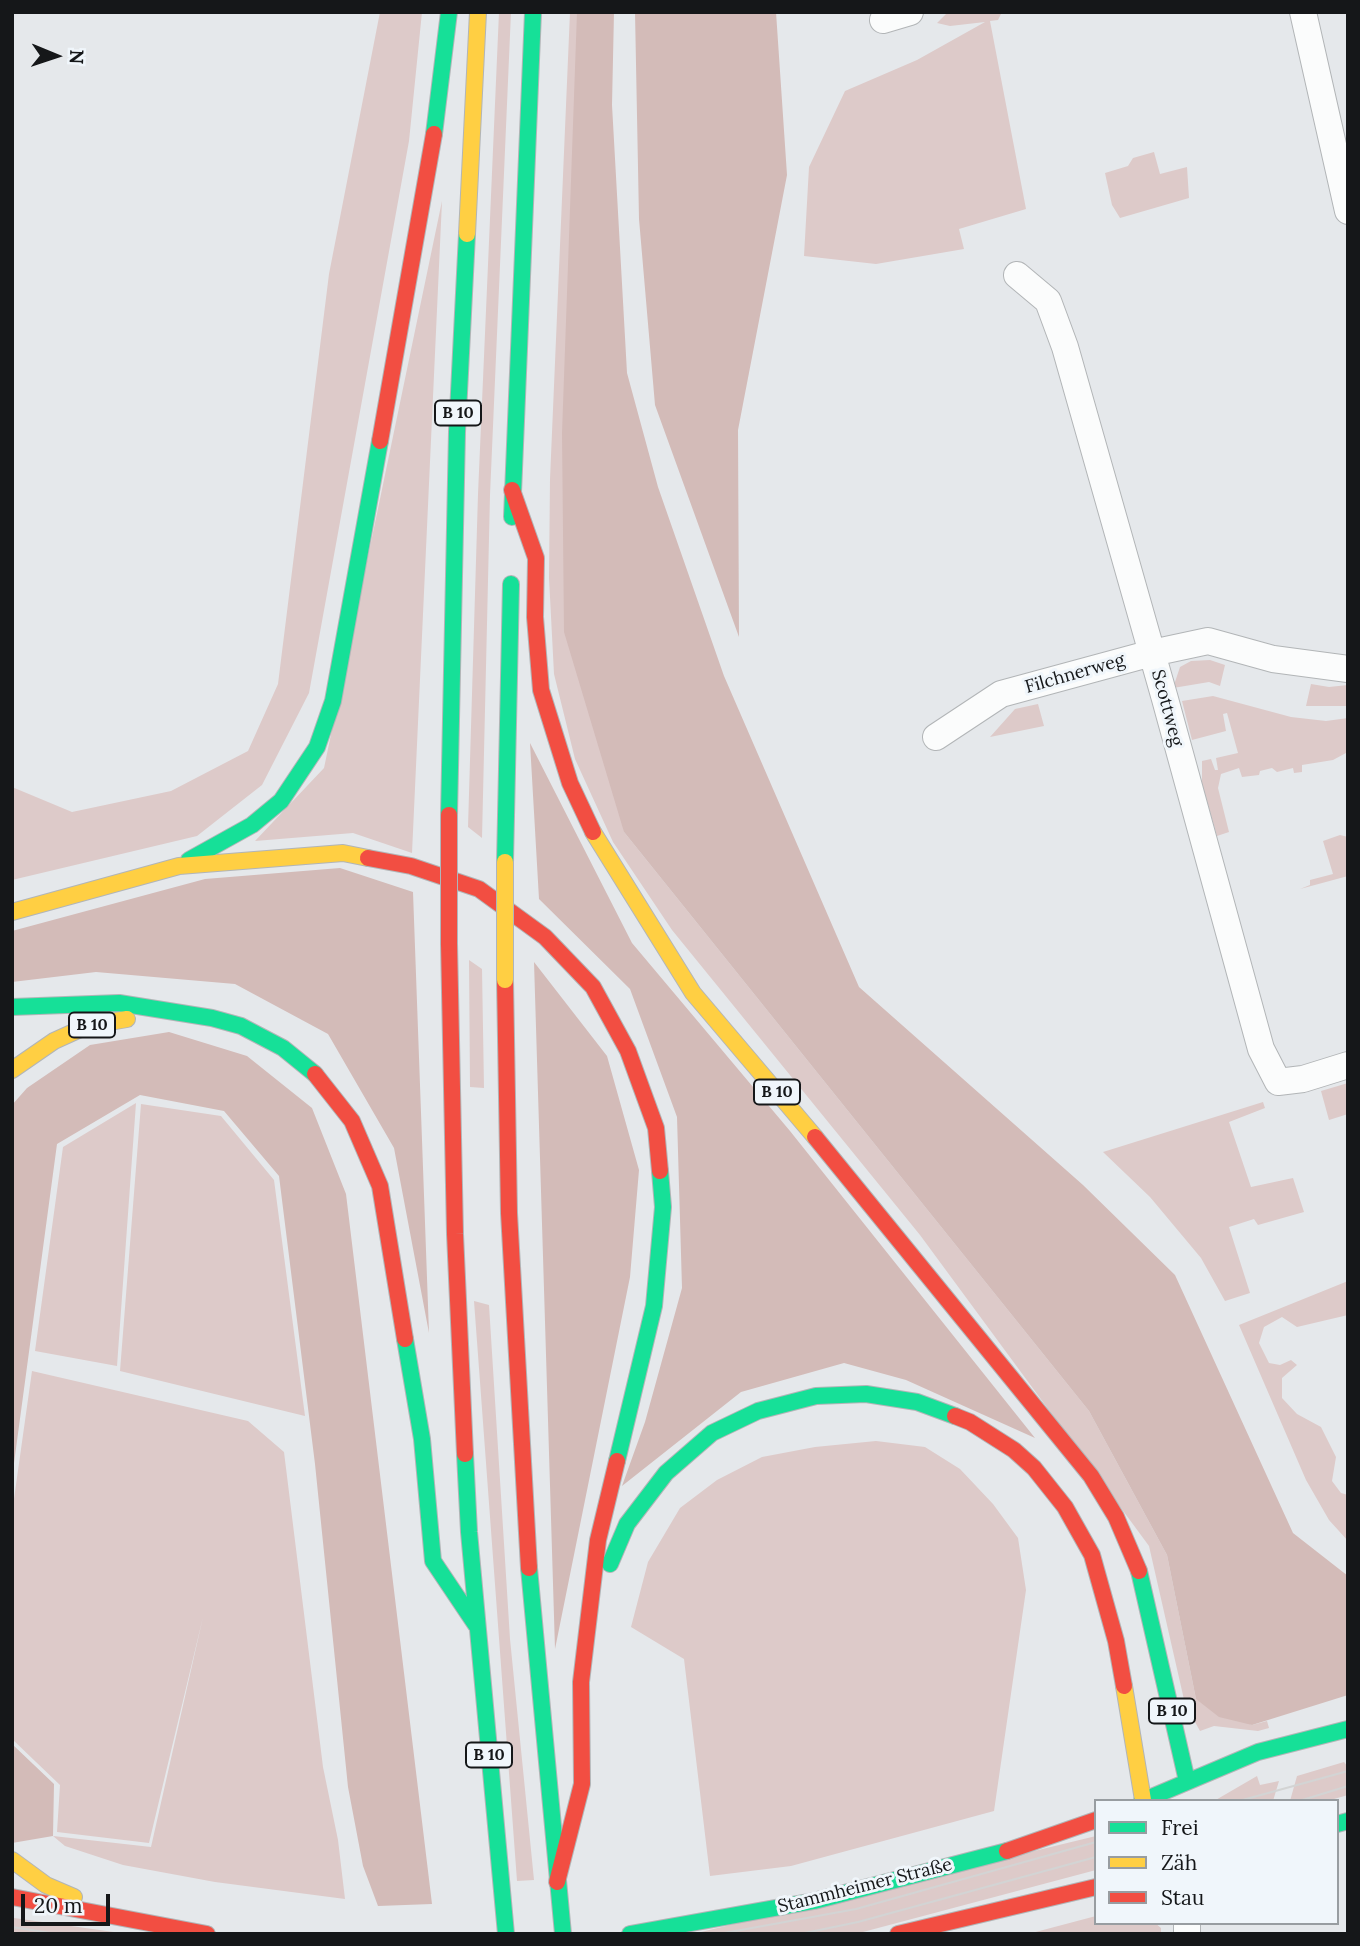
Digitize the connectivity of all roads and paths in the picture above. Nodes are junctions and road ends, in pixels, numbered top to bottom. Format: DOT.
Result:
graph roads {
  1 [pos="449,12"];
  2 [pos="478,12"];
  3 [pos="533,12"];
  4 [pos="910,12"];
  5 [pos="1303,12"];
  6 [pos="883,20"];
  7 [pos="1348,211"];
  8 [pos="1017,275"];
  9 [pos="512,490"];
  10 [pos="511,542"];
  11 [pos="511,568"];
  12 [pos="1152,653"];
  13 [pos="1348,669"];
  14 [pos="936,737"];
  15 [pos="179,866"];
  16 [pos="12,912"];
  17 [pos="12,1007"];
  18 [pos="173,1013"];
  19 [pos="1348,1065"];
  20 [pos="12,1070"];
  21 [pos="593,1604"];
  22 [pos="477,1626"];
  23 [pos="1348,1729"];
  24 [pos="1187,1781"];
  25 [pos="1143,1799"];
  26 [pos="1147,1799"];
  27 [pos="1187,1799"];
  28 [pos="1094,1821"];
  29 [pos="12,1860"];
  30 [pos="557,1882"];
  31 [pos="1094,1887"];
  32 [pos="12,1898"];
  33 [pos="120,1917"];
  34 [pos="207,1934"];
  35 [pos="506,1934"];
  36 [pos="563,1934"];
  37 [pos="630,1934"];
  38 [pos="898,1934"];
  1 -- 15 [label="main road"];
  2 -- 22 [label="main road, B 10, bridge"];
  3 -- 9 [label="main road, B 10"];
  4 -- 6 [label="street"];
  5 -- 7 [label="street"];
  8 -- 12 [label="street, Scottweg"];
  9 -- 10 [label="main road, B 10"];
  9 -- 24 [label="main road, B 10"];
  11 -- 30 [label="main road, bridge"];
  12 -- 13 [label="street, Filchnerweg"];
  12 -- 14 [label="street, Filchnerweg"];
  12 -- 19 [label="street, Scottweg"];
  15 -- 16 [label="main road"];
  15 -- 21 [label="main road"];
  17 -- 18 [label="main road, B 10"];
  18 -- 20 [label="main road, B 10"];
  18 -- 22 [label="main road, B 10"];
  21 -- 25 [label="main road"];
  21 -- 30 [label="main road"];
  22 -- 35 [label="main road, B 10"];
  23 -- 24 [label="main road"];
  24 -- 26 [label="main road"];
  24 -- 27 [label="main road"];
  28 -- 37 [label="main road, Stammheimer Straße"];
  29 -- 33 [label="main road"];
  30 -- 36 [label="main road"];
  31 -- 38 [label="main road"];
  32 -- 33 [label="main road"];
  33 -- 34 [label="main road"];
}
